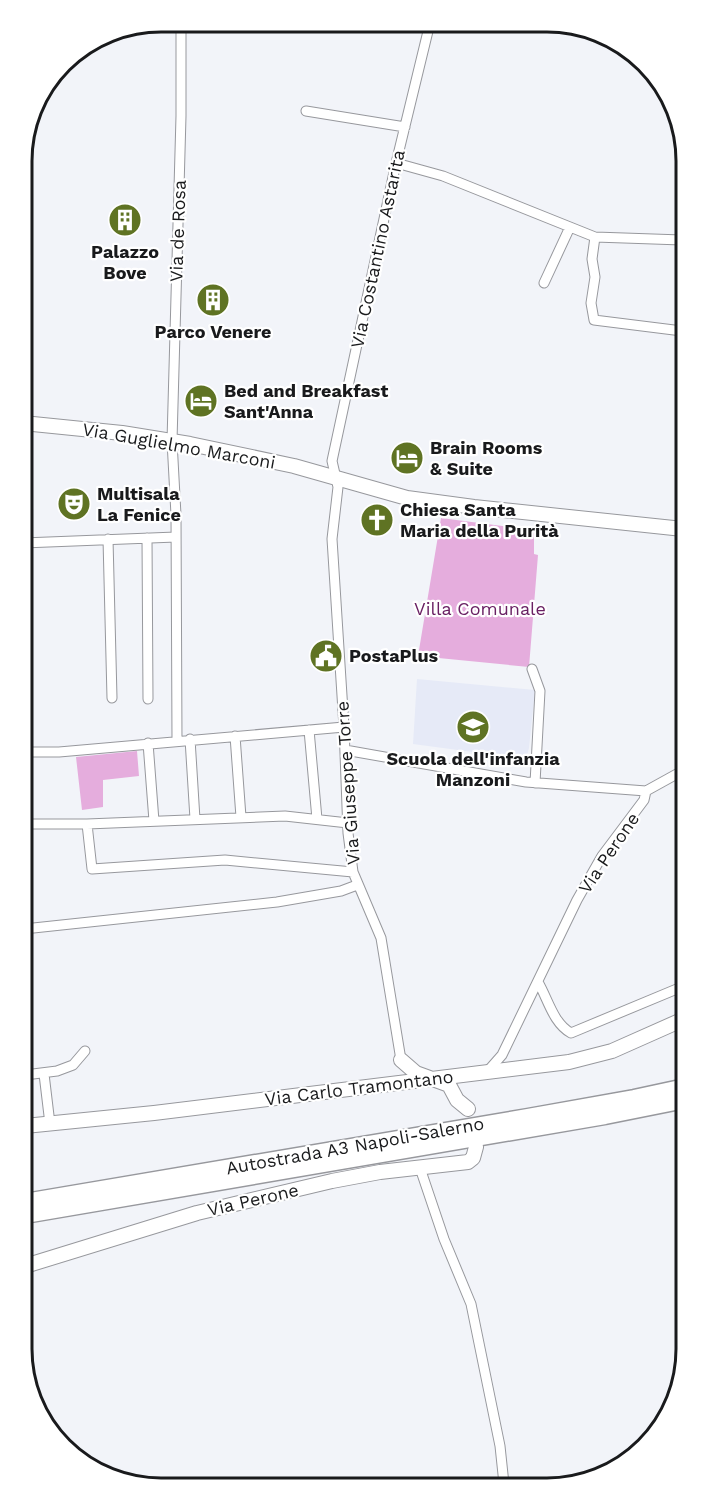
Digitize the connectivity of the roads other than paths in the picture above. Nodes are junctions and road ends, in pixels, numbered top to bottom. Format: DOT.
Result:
graph roads {
  1 [pos="181,32"];
  2 [pos="428,32"];
  3 [pos="306,111"];
  4 [pos="405,127"];
  5 [pos="396,163"];
  6 [pos="570,227"];
  7 [pos="595,237"];
  8 [pos="676,240"];
  9 [pos="544,283"];
  10 [pos="676,330"];
  11 [pos="32,424"];
  12 [pos="172,441"];
  13 [pos="334,476"];
  14 [pos="676,528"];
  15 [pos="176,537"];
  16 [pos="147,538"];
  17 [pos="108,539"];
  18 [pos="32,543"];
  19 [pos="532,669"];
  20 [pos="112,698"];
  21 [pos="148,699"];
  22 [pos="344,727"];
  23 [pos="309,730"];
  24 [pos="235,736"];
  25 [pos="190,740"];
  26 [pos="177,741"];
  27 [pos="148,743"];
  28 [pos="345,750"];
  29 [pos="32,752"];
  30 [pos="675,775"];
  31 [pos="526,781"];
  32 [pos="646,791"];
  33 [pos="241,818"];
  34 [pos="195,819"];
  35 [pos="317,819"];
  36 [pos="154,821"];
  37 [pos="348,823"];
  38 [pos="32,824"];
  39 [pos="87,824"];
  40 [pos="353,872"];
  41 [pos="357,885"];
  42 [pos="32,928"];
  43 [pos="538,982"];
  44 [pos="675,990"];
  45 [pos="675,1023"];
  46 [pos="85,1051"];
  47 [pos="401,1060"];
  48 [pos="32,1074"];
  49 [pos="44,1074"];
  50 [pos="486,1074"];
  51 [pos="469,1076"];
  52 [pos="454,1077"];
  53 [pos="435,1079"];
  54 [pos="404,1083"];
  55 [pos="379,1086"];
  56 [pos="675,1089"];
  57 [pos="462,1095"];
  58 [pos="675,1102"];
  59 [pos="50,1124"];
  60 [pos="32,1125"];
  61 [pos="476,1147"];
  62 [pos="420,1168"];
  63 [pos="32,1201"];
  64 [pos="32,1214"];
  65 [pos="32,1264"];
  66 [pos="503,1478"];
  1 -- 12 [label="street, Via de Rosa"];
  2 -- 4 [label="street, Via Costantino Astarita"];
  3 -- 4 [label="street"];
  4 -- 5 [label="street, Via Costantino Astarita"];
  5 -- 6 [label="street"];
  5 -- 13 [label="street, Via Costantino Astarita"];
  6 -- 7 [label="street"];
  6 -- 9 [label="street"];
  7 -- 8 [label="street"];
  7 -- 10 [label="street"];
  11 -- 12 [label="street, Via Guglielmo Marconi"];
  12 -- 13 [label="street, Via Guglielmo Marconi"];
  12 -- 15 [label="street, Via de Rosa"];
  13 -- 14 [label="street, Via Guglielmo Marconi"];
  13 -- 22 [label="street, Via Giuseppe Torre"];
  15 -- 16 [label="street"];
  15 -- 26 [label="street, Via de Rosa"];
  16 -- 17 [label="street"];
  16 -- 21 [label="street"];
  17 -- 18 [label="street"];
  17 -- 20 [label="street"];
  19 -- 31 [label="street"];
  22 -- 23 [label="street"];
  22 -- 28 [label="street, Via Giuseppe Torre"];
  23 -- 24 [label="street"];
  23 -- 35 [label="street"];
  24 -- 25 [label="street"];
  24 -- 33 [label="street"];
  25 -- 26 [label="street"];
  25 -- 34 [label="street"];
  26 -- 27 [label="street"];
  27 -- 29 [label="street"];
  27 -- 36 [label="street"];
  28 -- 31 [label="street"];
  28 -- 37 [label="street, Via Giuseppe Torre"];
  30 -- 32 [label="street"];
  31 -- 32 [label="street"];
  32 -- 43 [label="street, Via Perone"];
  33 -- 34 [label="street"];
  33 -- 35 [label="street"];
  34 -- 36 [label="street"];
  35 -- 37 [label="street"];
  36 -- 39 [label="street"];
  37 -- 40 [label="street, Via Giuseppe Torre"];
  38 -- 39 [label="street"];
  39 -- 40 [label="street"];
  40 -- 41 [label="street, Via Giuseppe Torre"];
  41 -- 42 [label="street"];
  41 -- 47 [label="street, Via Giuseppe Torre"];
  43 -- 44 [label="street"];
  43 -- 50 [label="street, Via Perone"];
  45 -- 50 [label="street, Via Carlo Tramontano"];
  46 -- 49 [label="street"];
  47 -- 53 [label="street"];
  47 -- 54 [label="street, Via Giuseppe Torre"];
  47 -- 55 [label="street"];
  48 -- 49 [label="street"];
  49 -- 59 [label="street"];
  50 -- 51 [label="street, Via Carlo Tramontano"];
  51 -- 52 [label="street, Via Carlo Tramontano"];
  51 -- 57 [label="street"];
  52 -- 53 [label="street, Via Carlo Tramontano"];
  52 -- 57 [label="street"];
  53 -- 54 [label="street, Via Carlo Tramontano"];
  53 -- 57 [label="street"];
  54 -- 55 [label="street, Via Carlo Tramontano"];
  55 -- 59 [label="street, Via Carlo Tramontano"];
  56 -- 63 [label="highway, Autostrada A3 Napoli-Salerno"];
  58 -- 64 [label="highway, Autostrada A3 Napoli-Salerno"];
  59 -- 60 [label="street, Via Carlo Tramontano"];
  61 -- 62 [label="street, Via Perone"];
  62 -- 65 [label="street, Via Perone"];
  62 -- 66 [label="street"];
}
